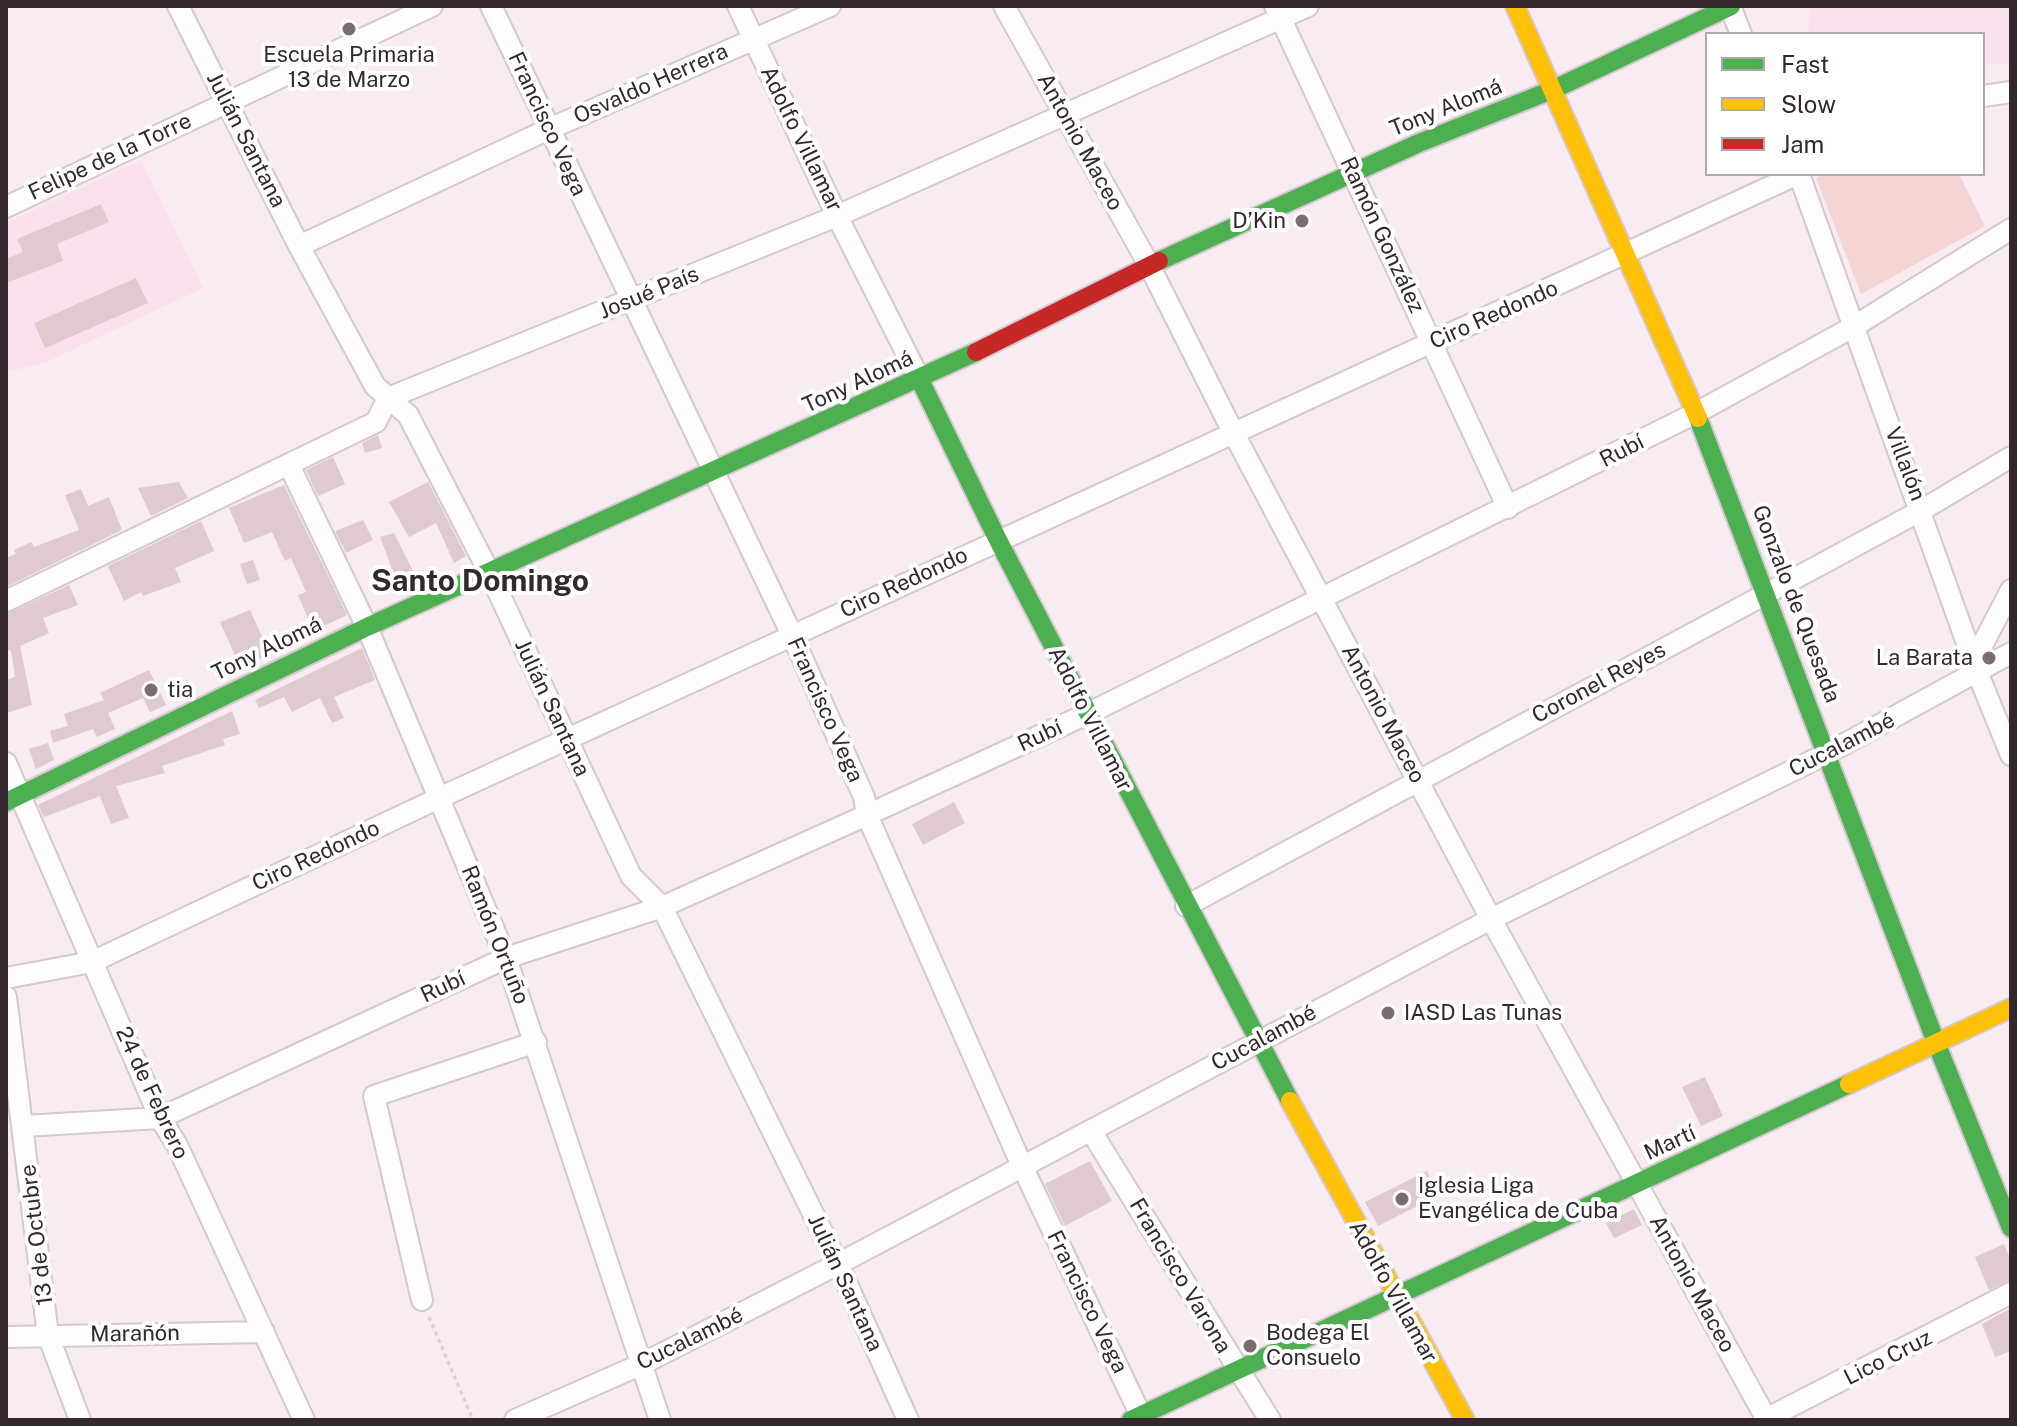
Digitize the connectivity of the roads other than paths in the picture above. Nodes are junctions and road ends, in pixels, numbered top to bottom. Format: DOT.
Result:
graph roads {
  1 [pos="178,6"];
  2 [pos="432,6"];
  3 [pos="491,6"];
  4 [pos="738,6"];
  5 [pos="830,6"];
  6 [pos="1004,6"];
  7 [pos="1308,6"];
  8 [pos="1515,6"];
  9 [pos="1730,6"];
  10 [pos="1278,12"];
  11 [pos="1740,32"];
  12 [pos="753,39"];
  13 [pos="1552,90"];
  14 [pos="2011,92"];
  15 [pos="1985,96"];
  16 [pos="226,102"];
  17 [pos="1066,115"];
  18 [pos="549,129"];
  19 [pos="1354,174"];
  20 [pos="1794,176"];
  21 [pos="1799,176"];
  22 [pos="6,207"];
  23 [pos="837,216"];
  24 [pos="2011,229"];
  25 [pos="299,246"];
  26 [pos="1625,255"];
  27 [pos="1149,265"];
  28 [pos="632,301"];
  29 [pos="1853,327"];
  30 [pos="1433,343"];
  31 [pos="920,380"];
  32 [pos="388,398"];
  33 [pos="1696,413"];
  34 [pos="1233,432"];
  35 [pos="2011,457"];
  36 [pos="289,465"];
  37 [pos="715,474"];
  38 [pos="1508,508"];
  39 [pos="1922,510"];
  40 [pos="998,540"];
  41 [pos="489,572"];
  42 [pos="2011,590"];
  43 [pos="1766,593"];
  44 [pos="1321,598"];
  45 [pos="6,601"];
  46 [pos="367,627"];
  47 [pos="792,635"];
  48 [pos="2011,653"];
  49 [pos="1977,666"];
  50 [pos="1087,714"];
  51 [pos="568,740"];
  52 [pos="1828,753"];
  53 [pos="2011,755"];
  54 [pos="6,763"];
  55 [pos="1418,780"];
  56 [pos="439,798"];
  57 [pos="13,799"];
  58 [pos="867,815"];
  59 [pos="1186,906"];
  60 [pos="662,907"];
  61 [pos="1491,919"];
  62 [pos="506,958"];
  63 [pos="92,962"];
  64 [pos="6,978"];
  65 [pos="6,997"];
  66 [pos="2011,1008"];
  67 [pos="1257,1041"];
  68 [pos="536,1042"];
  69 [pos="1937,1045"];
  70 [pos="160,1118"];
  71 [pos="24,1126"];
  72 [pos="1091,1131"];
  73 [pos="1022,1166"];
  74 [pos="1636,1185"];
  75 [pos="2011,1228"];
  76 [pos="838,1264"];
  77 [pos="2011,1293"];
  78 [pos="1395,1297"];
  79 [pos="422,1300"];
  80 [pos="264,1332"];
  81 [pos="48,1335"];
  82 [pos="6,1337"];
  83 [pos="642,1364"];
  84 [pos="1237,1370"];
  85 [pos="1138,1418"];
  86 [pos="80,1420"];
  87 [pos="304,1420"];
  88 [pos="515,1420"];
  89 [pos="660,1420"];
  90 [pos="908,1420"];
  91 [pos="1270,1420"];
  92 [pos="1465,1420"];
  93 [pos="1766,1420"];
  1 -- 16 [label="street, Julián Santana"];
  2 -- 16 [label="street, Felipe de la Torre"];
  3 -- 18 [label="street, Francisco Vega"];
  4 -- 12 [label="street, Adolfo Villamar"];
  5 -- 12 [label="street, Osvaldo Herrera"];
  6 -- 17 [label="street, Antonio Maceo"];
  7 -- 10 [label="street, Josué País"];
  8 -- 13 [label="street, Gonzalo de Quesada"];
  9 -- 11 [label="street"];
  9 -- 13 [label="street, Tony Alomá"];
  10 -- 17 [label="street, Josué País"];
  10 -- 19 [label="street, Ramón González"];
  12 -- 18 [label="street, Osvaldo Herrera"];
  12 -- 23 [label="street, Adolfo Villamar"];
  13 -- 19 [label="street, Tony Alomá"];
  13 -- 26 [label="street, Gonzalo de Quesada"];
  14 -- 15 [label="street"];
  16 -- 22 [label="street, Felipe de la Torre"];
  16 -- 25 [label="street, Julián Santana"];
  17 -- 23 [label="street, Josué País"];
  17 -- 27 [label="street, Antonio Maceo"];
  18 -- 25 [label="street, Osvaldo Herrera"];
  18 -- 28 [label="street, Francisco Vega"];
  19 -- 27 [label="street, Tony Alomá"];
  19 -- 30 [label="street, Ramón González"];
  20 -- 26 [label="street, Ciro Redondo"];
  21 -- 29 [label="street, Villalón"];
  23 -- 28 [label="street, Josué País"];
  23 -- 31 [label="street, Adolfo Villamar"];
  24 -- 29 [label="street, Rubí"];
  25 -- 32 [label="street, Julián Santana"];
  26 -- 30 [label="street, Ciro Redondo"];
  26 -- 33 [label="street, Gonzalo de Quesada"];
  27 -- 31 [label="street, Tony Alomá"];
  27 -- 34 [label="street, Antonio Maceo"];
  28 -- 32 [label="street, Josué País"];
  28 -- 37 [label="street, Francisco Vega"];
  29 -- 33 [label="street, Rubí"];
  29 -- 39 [label="street, Villalón"];
  30 -- 34 [label="street, Ciro Redondo"];
  30 -- 38 [label="street, Ramón González"];
  31 -- 37 [label="street, Tony Alomá"];
  31 -- 40 [label="street, Adolfo Villamar"];
  32 -- 36 [label="street, Josué País"];
  32 -- 41 [label="street, Julián Santana"];
  33 -- 38 [label="street, Rubí"];
  33 -- 43 [label="street, Gonzalo de Quesada"];
  34 -- 40 [label="street, Ciro Redondo"];
  34 -- 44 [label="street, Antonio Maceo"];
  35 -- 39 [label="street, Coronel Reyes"];
  36 -- 45 [label="street, Josué País"];
  36 -- 46 [label="street, Ramón Ortuño"];
  37 -- 41 [label="street, Tony Alomá"];
  37 -- 47 [label="street, Francisco Vega"];
  38 -- 44 [label="street, Rubí"];
  39 -- 43 [label="street, Coronel Reyes"];
  39 -- 49 [label="street, Villalón"];
  40 -- 47 [label="street, Ciro Redondo"];
  40 -- 50 [label="street, Adolfo Villamar"];
  41 -- 46 [label="street, Tony Alomá"];
  41 -- 51 [label="street, Julián Santana"];
  42 -- 49 [label="street"];
  43 -- 52 [label="street, Gonzalo de Quesada"];
  43 -- 55 [label="street, Coronel Reyes"];
  44 -- 50 [label="street, Rubí"];
  44 -- 55 [label="street, Antonio Maceo"];
  46 -- 56 [label="street, Ramón Ortuño"];
  46 -- 57 [label="street, Tony Alomá"];
  47 -- 51 [label="street, Ciro Redondo"];
  47 -- 58 [label="street, Francisco Vega"];
  48 -- 49 [label="street, Cucalambé"];
  49 -- 52 [label="street, Cucalambé"];
  49 -- 53 [label="street, Villalón"];
  50 -- 58 [label="street, Rubí"];
  50 -- 59 [label="street, Adolfo Villamar"];
  51 -- 56 [label="street, Ciro Redondo"];
  51 -- 60 [label="street, Julián Santana"];
  52 -- 61 [label="street, Cucalambé"];
  52 -- 69 [label="street, Gonzalo de Quesada"];
  54 -- 57 [label="street, 24 de Febrero"];
  55 -- 59 [label="street, Coronel Reyes"];
  55 -- 61 [label="street, Antonio Maceo"];
  56 -- 62 [label="street, Ramón Ortuño"];
  56 -- 63 [label="street, Ciro Redondo"];
  57 -- 63 [label="street, 24 de Febrero"];
  58 -- 60 [label="street, Rubí"];
  58 -- 73 [label="street, Francisco Vega"];
  59 -- 67 [label="street, Adolfo Villamar"];
  60 -- 62 [label="street, Rubí"];
  60 -- 76 [label="street, Julián Santana"];
  61 -- 67 [label="street, Cucalambé"];
  61 -- 74 [label="street, Antonio Maceo"];
  62 -- 68 [label="street, Ramón Ortuño"];
  62 -- 70 [label="street, Rubí"];
  63 -- 64 [label="street, Ciro Redondo"];
  63 -- 70 [label="street, 24 de Febrero"];
  65 -- 71 [label="street, 13 de Octubre"];
  66 -- 69 [label="street, Martí"];
  67 -- 72 [label="street, Cucalambé"];
  67 -- 78 [label="street, Adolfo Villamar"];
  68 -- 79 [label="street"];
  68 -- 83 [label="street, Ramón Ortuño"];
  69 -- 74 [label="street, Martí"];
  69 -- 75 [label="street, Gonzalo de Quesada"];
  70 -- 71 [label="street, Rubí"];
  70 -- 80 [label="street, 24 de Febrero"];
  71 -- 81 [label="street, 13 de Octubre"];
  72 -- 73 [label="street, Cucalambé"];
  72 -- 84 [label="street, Francisco Varona"];
  73 -- 76 [label="street, Cucalambé"];
  73 -- 85 [label="street, Francisco Vega"];
  74 -- 78 [label="street, Martí"];
  74 -- 93 [label="street, Antonio Maceo"];
  76 -- 83 [label="street, Cucalambé"];
  76 -- 90 [label="street, Julián Santana"];
  77 -- 93 [label="street, Lico Cruz"];
  78 -- 84 [label="street, Martí"];
  78 -- 92 [label="street, Adolfo Villamar"];
  80 -- 81 [label="street, Marañón"];
  80 -- 87 [label="street, 24 de Febrero"];
  81 -- 82 [label="street, Marañón"];
  81 -- 86 [label="street, 13 de Octubre"];
  83 -- 88 [label="street, Cucalambé"];
  83 -- 89 [label="street, Ramón Ortuño"];
  84 -- 85 [label="street, Martí"];
  84 -- 91 [label="street, Francisco Varona"];
}
